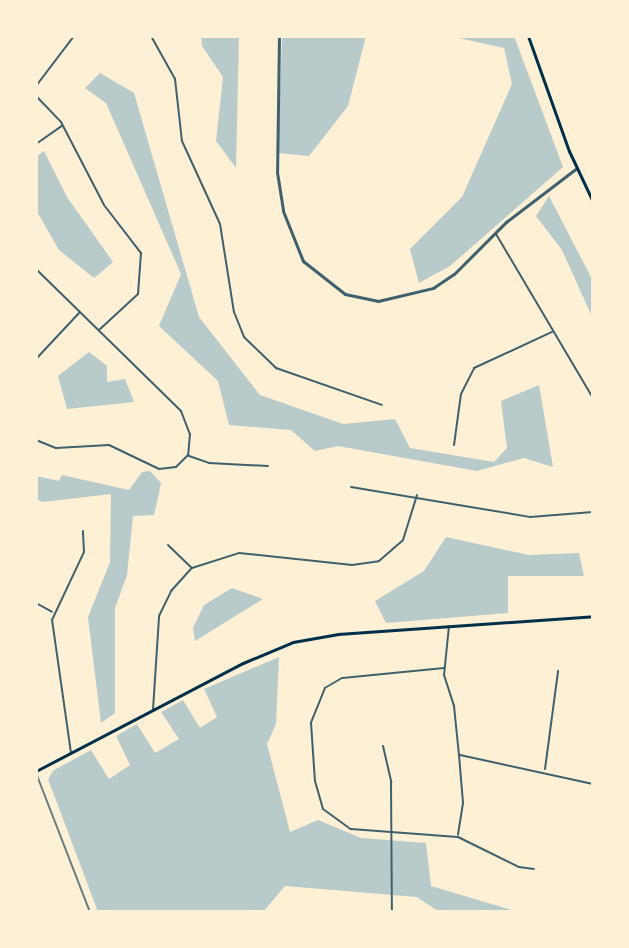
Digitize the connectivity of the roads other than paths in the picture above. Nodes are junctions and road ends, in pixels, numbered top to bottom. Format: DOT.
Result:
graph roads {
  1 [pos="74,36"];
  2 [pos="151,36"];
  3 [pos="279,36"];
  4 [pos="528,36"];
  5 [pos="36,86"];
  6 [pos="36,96"];
  7 [pos="63,125"];
  8 [pos="36,144"];
  9 [pos="577,168"];
  10 [pos="593,202"];
  11 [pos="495,232"];
  12 [pos="36,269"];
  13 [pos="80,312"];
  14 [pos="99,330"];
  15 [pos="553,331"];
  16 [pos="36,359"];
  17 [pos="593,398"];
  18 [pos="382,405"];
  19 [pos="36,440"];
  20 [pos="454,445"];
  21 [pos="188,455"];
  22 [pos="268,466"];
  23 [pos="351,487"];
  24 [pos="417,495"];
  25 [pos="593,512"];
  26 [pos="83,531"];
  27 [pos="168,545"];
  28 [pos="192,568"];
  29 [pos="36,603"];
  30 [pos="53,613"];
  31 [pos="593,616"];
  32 [pos="449,626"];
  33 [pos="444,668"];
  34 [pos="558,671"];
  35 [pos="153,711"];
  36 [pos="383,746"];
  37 [pos="71,754"];
  38 [pos="459,755"];
  39 [pos="545,770"];
  40 [pos="36,771"];
  41 [pos="593,784"];
  42 [pos="392,833"];
  43 [pos="458,837"];
  44 [pos="534,869"];
  45 [pos="392,912"];
  1 -- 5 [label="street"];
  2 -- 18 [label="street"];
  3 -- 11 [label="street"];
  4 -- 9 [label="main road"];
  6 -- 7 [label="street"];
  7 -- 8 [label="street"];
  7 -- 14 [label="street"];
  9 -- 10 [label="main road"];
  9 -- 11 [label="street"];
  11 -- 15 [label="street"];
  12 -- 13 [label="street"];
  13 -- 14 [label="street"];
  13 -- 16 [label="street"];
  14 -- 21 [label="street"];
  15 -- 17 [label="street"];
  15 -- 20 [label="street"];
  19 -- 21 [label="street"];
  21 -- 22 [label="street"];
  23 -- 24 [label="street"];
  24 -- 25 [label="street"];
  24 -- 28 [label="street"];
  26 -- 30 [label="street"];
  27 -- 28 [label="street"];
  28 -- 35 [label="street"];
  29 -- 30 [label="street"];
  30 -- 37 [label="street"];
  31 -- 32 [label="main road"];
  32 -- 33 [label="street"];
  32 -- 35 [label="main road"];
  33 -- 38 [label="street"];
  33 -- 42 [label="street"];
  34 -- 39 [label="street"];
  35 -- 37 [label="main road"];
  36 -- 42 [label="street"];
  37 -- 40 [label="main road"];
  38 -- 39 [label="street"];
  38 -- 43 [label="street"];
  39 -- 41 [label="street"];
  42 -- 43 [label="street"];
  42 -- 45 [label="street"];
  43 -- 44 [label="street"];
}
